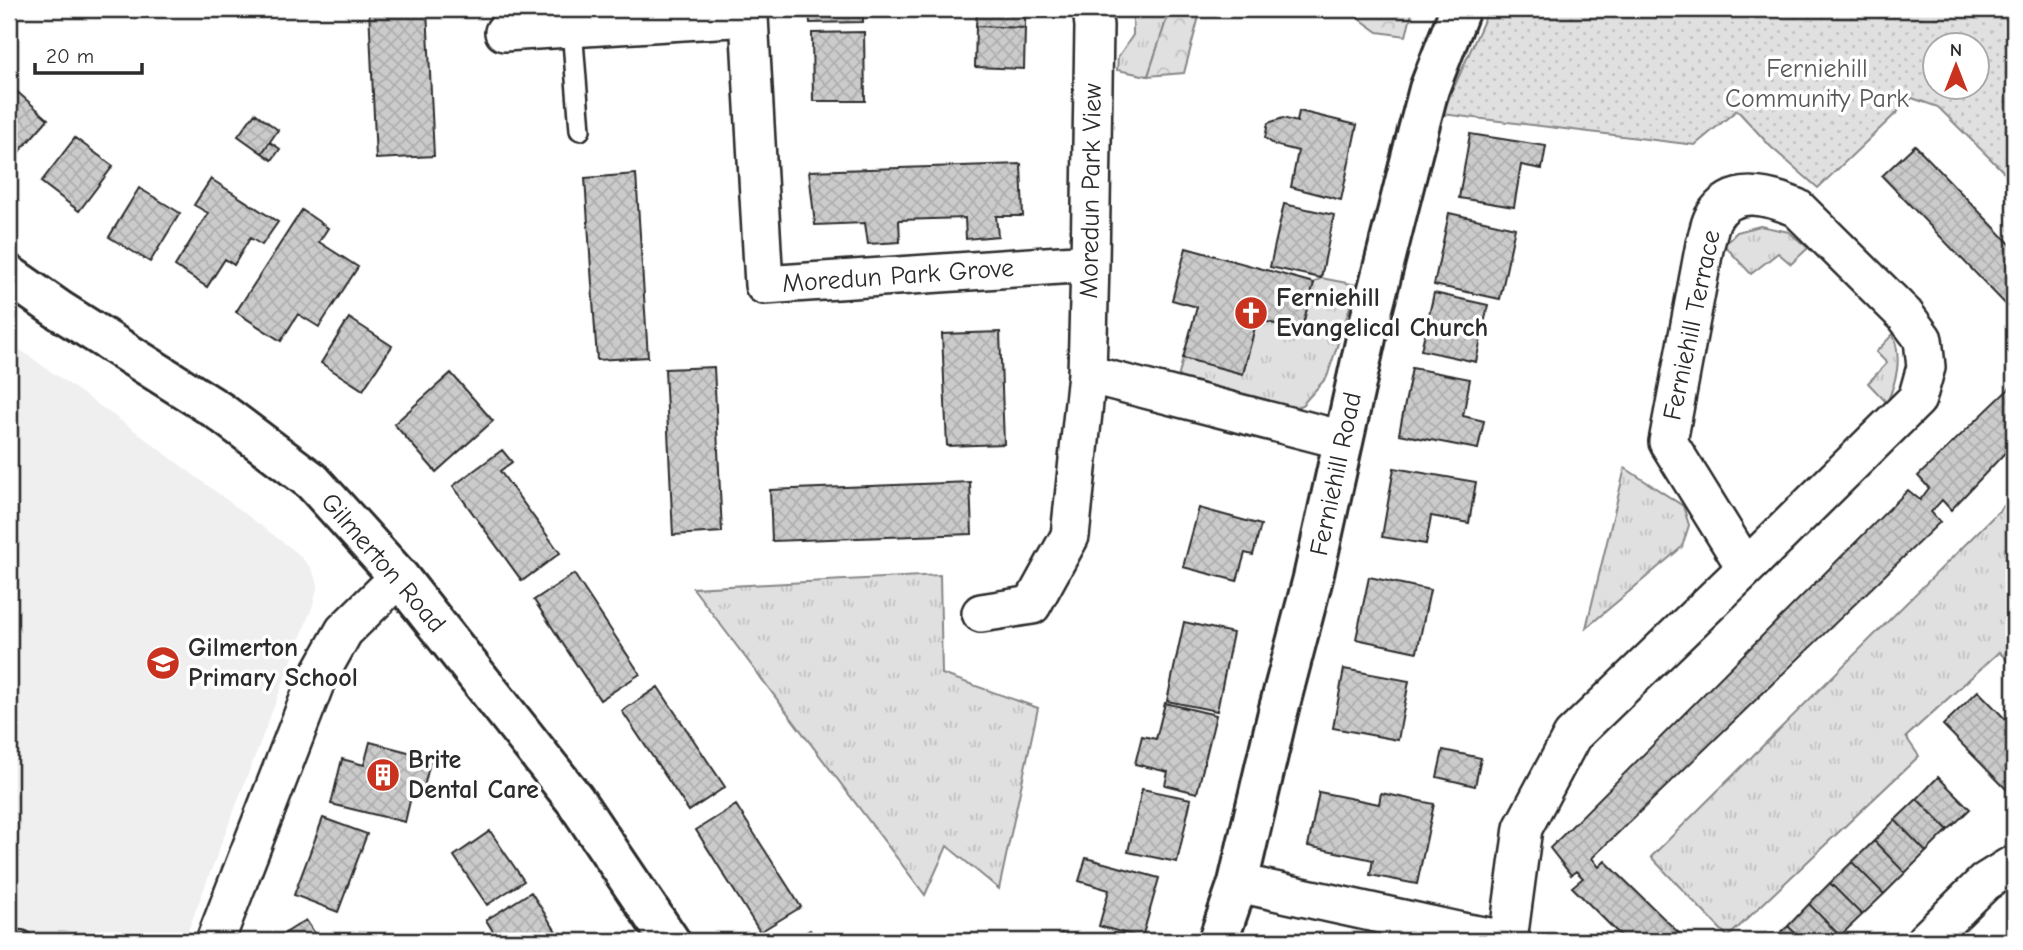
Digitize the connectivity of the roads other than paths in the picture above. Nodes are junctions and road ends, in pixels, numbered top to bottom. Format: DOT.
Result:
graph roads {
  1 [pos="1092,9"];
  2 [pos="1460,9"];
  3 [pos="748,13"];
  4 [pos="572,27"];
  5 [pos="504,32"];
  6 [pos="580,130"];
  7 [pos="1090,263"];
  8 [pos="9,275"];
  9 [pos="1087,374"];
  10 [pos="1343,440"];
  11 [pos="1746,568"];
  12 [pos="400,577"];
  13 [pos="981,614"];
  14 [pos="2014,870"];
  15 [pos="1238,883"];
  16 [pos="1468,937"];
  17 [pos="9,940"];
  18 [pos="22,941"];
  19 [pos="215,941"];
  20 [pos="670,941"];
  21 [pos="1218,941"];
  22 [pos="1510,941"];
  23 [pos="1925,941"];
  1 -- 7 [label="street, Moredun Park View"];
  2 -- 10 [label="street, Ferniehill Road"];
  3 -- 4 [label="street, Moredun Park Grove"];
  3 -- 7 [label="street, Moredun Park Grove"];
  4 -- 5 [label="street, Moredun Park Grove"];
  4 -- 6 [label="lane"];
  7 -- 9 [label="street, Moredun Park View"];
  8 -- 12 [label="street, Gilmerton Road"];
  9 -- 10 [label="street"];
  9 -- 13 [label="street, Moredun Park View"];
  10 -- 15 [label="street, Ferniehill Road"];
  11 -- 11 [label="street, Ferniehill Terrace"];
  11 -- 22 [label="street, Ferniehill Terrace"];
  12 -- 19 [label="street"];
  12 -- 20 [label="street, Gilmerton Road"];
  14 -- 23 [label="street"];
  15 -- 16 [label="street"];
  15 -- 21 [label="street, Ferniehill Road"];
  16 -- 22 [label="street"];
  17 -- 18 [label="lane"];
}
